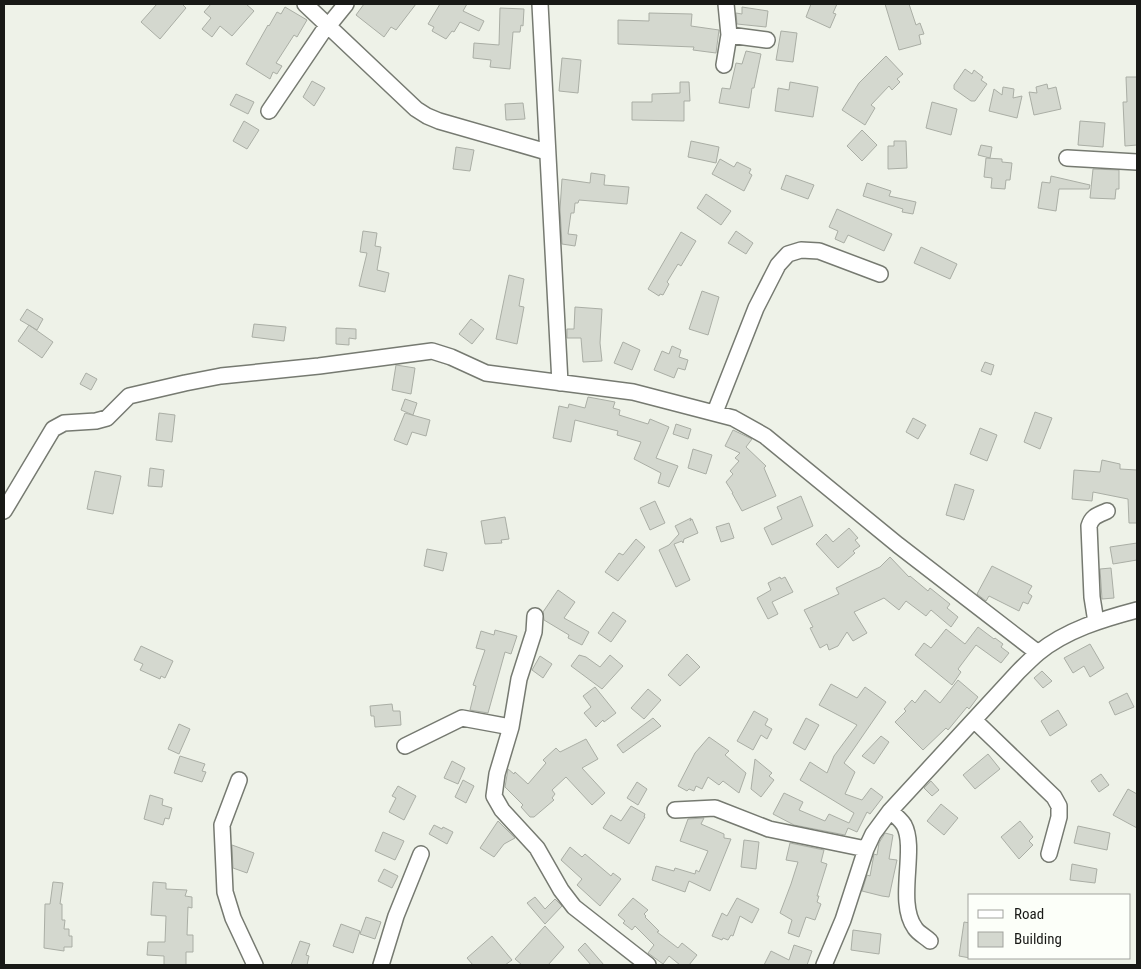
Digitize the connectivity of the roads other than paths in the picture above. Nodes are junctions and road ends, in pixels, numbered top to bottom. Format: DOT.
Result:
graph roads {
  1 [pos="305,4"];
  2 [pos="346,4"];
  3 [pos="540,4"];
  4 [pos="726,4"];
  5 [pos="328,24"];
  6 [pos="729,35"];
  7 [pos="768,40"];
  8 [pos="724,65"];
  9 [pos="269,111"];
  10 [pos="547,152"];
  11 [pos="1067,158"];
  12 [pos="1137,162"];
  13 [pos="880,274"];
  14 [pos="560,383"];
  15 [pos="715,412"];
  16 [pos="4,511"];
  17 [pos="1107,511"];
  18 [pos="1137,610"];
  19 [pos="535,616"];
  20 [pos="1096,622"];
  21 [pos="1038,653"];
  22 [pos="974,720"];
  23 [pos="511,727"];
  24 [pos="405,746"];
  25 [pos="239,780"];
  26 [pos="675,810"];
  27 [pos="890,811"];
  28 [pos="866,849"];
  29 [pos="421,854"];
  30 [pos="1049,854"];
  31 [pos="930,941"];
  32 [pos="255,965"];
  33 [pos="381,965"];
  34 [pos="648,965"];
  35 [pos="824,965"];
  1 -- 5 [label="street"];
  2 -- 5 [label="street"];
  3 -- 10 [label="street"];
  4 -- 6 [label="street"];
  5 -- 9 [label="street"];
  5 -- 10 [label="street"];
  6 -- 7 [label="street"];
  6 -- 8 [label="street"];
  10 -- 14 [label="street"];
  11 -- 12 [label="street"];
  13 -- 15 [label="street"];
  14 -- 15 [label="street"];
  14 -- 16 [label="street"];
  15 -- 21 [label="street"];
  17 -- 20 [label="street"];
  18 -- 20 [label="street"];
  19 -- 23 [label="street"];
  20 -- 21 [label="street"];
  21 -- 22 [label="street"];
  22 -- 27 [label="street"];
  22 -- 30 [label="street"];
  23 -- 24 [label="street"];
  23 -- 34 [label="street"];
  25 -- 32 [label="street"];
  26 -- 28 [label="street"];
  27 -- 28 [label="street"];
  27 -- 31 [label="street"];
  28 -- 35 [label="street"];
  29 -- 33 [label="street"];
}
